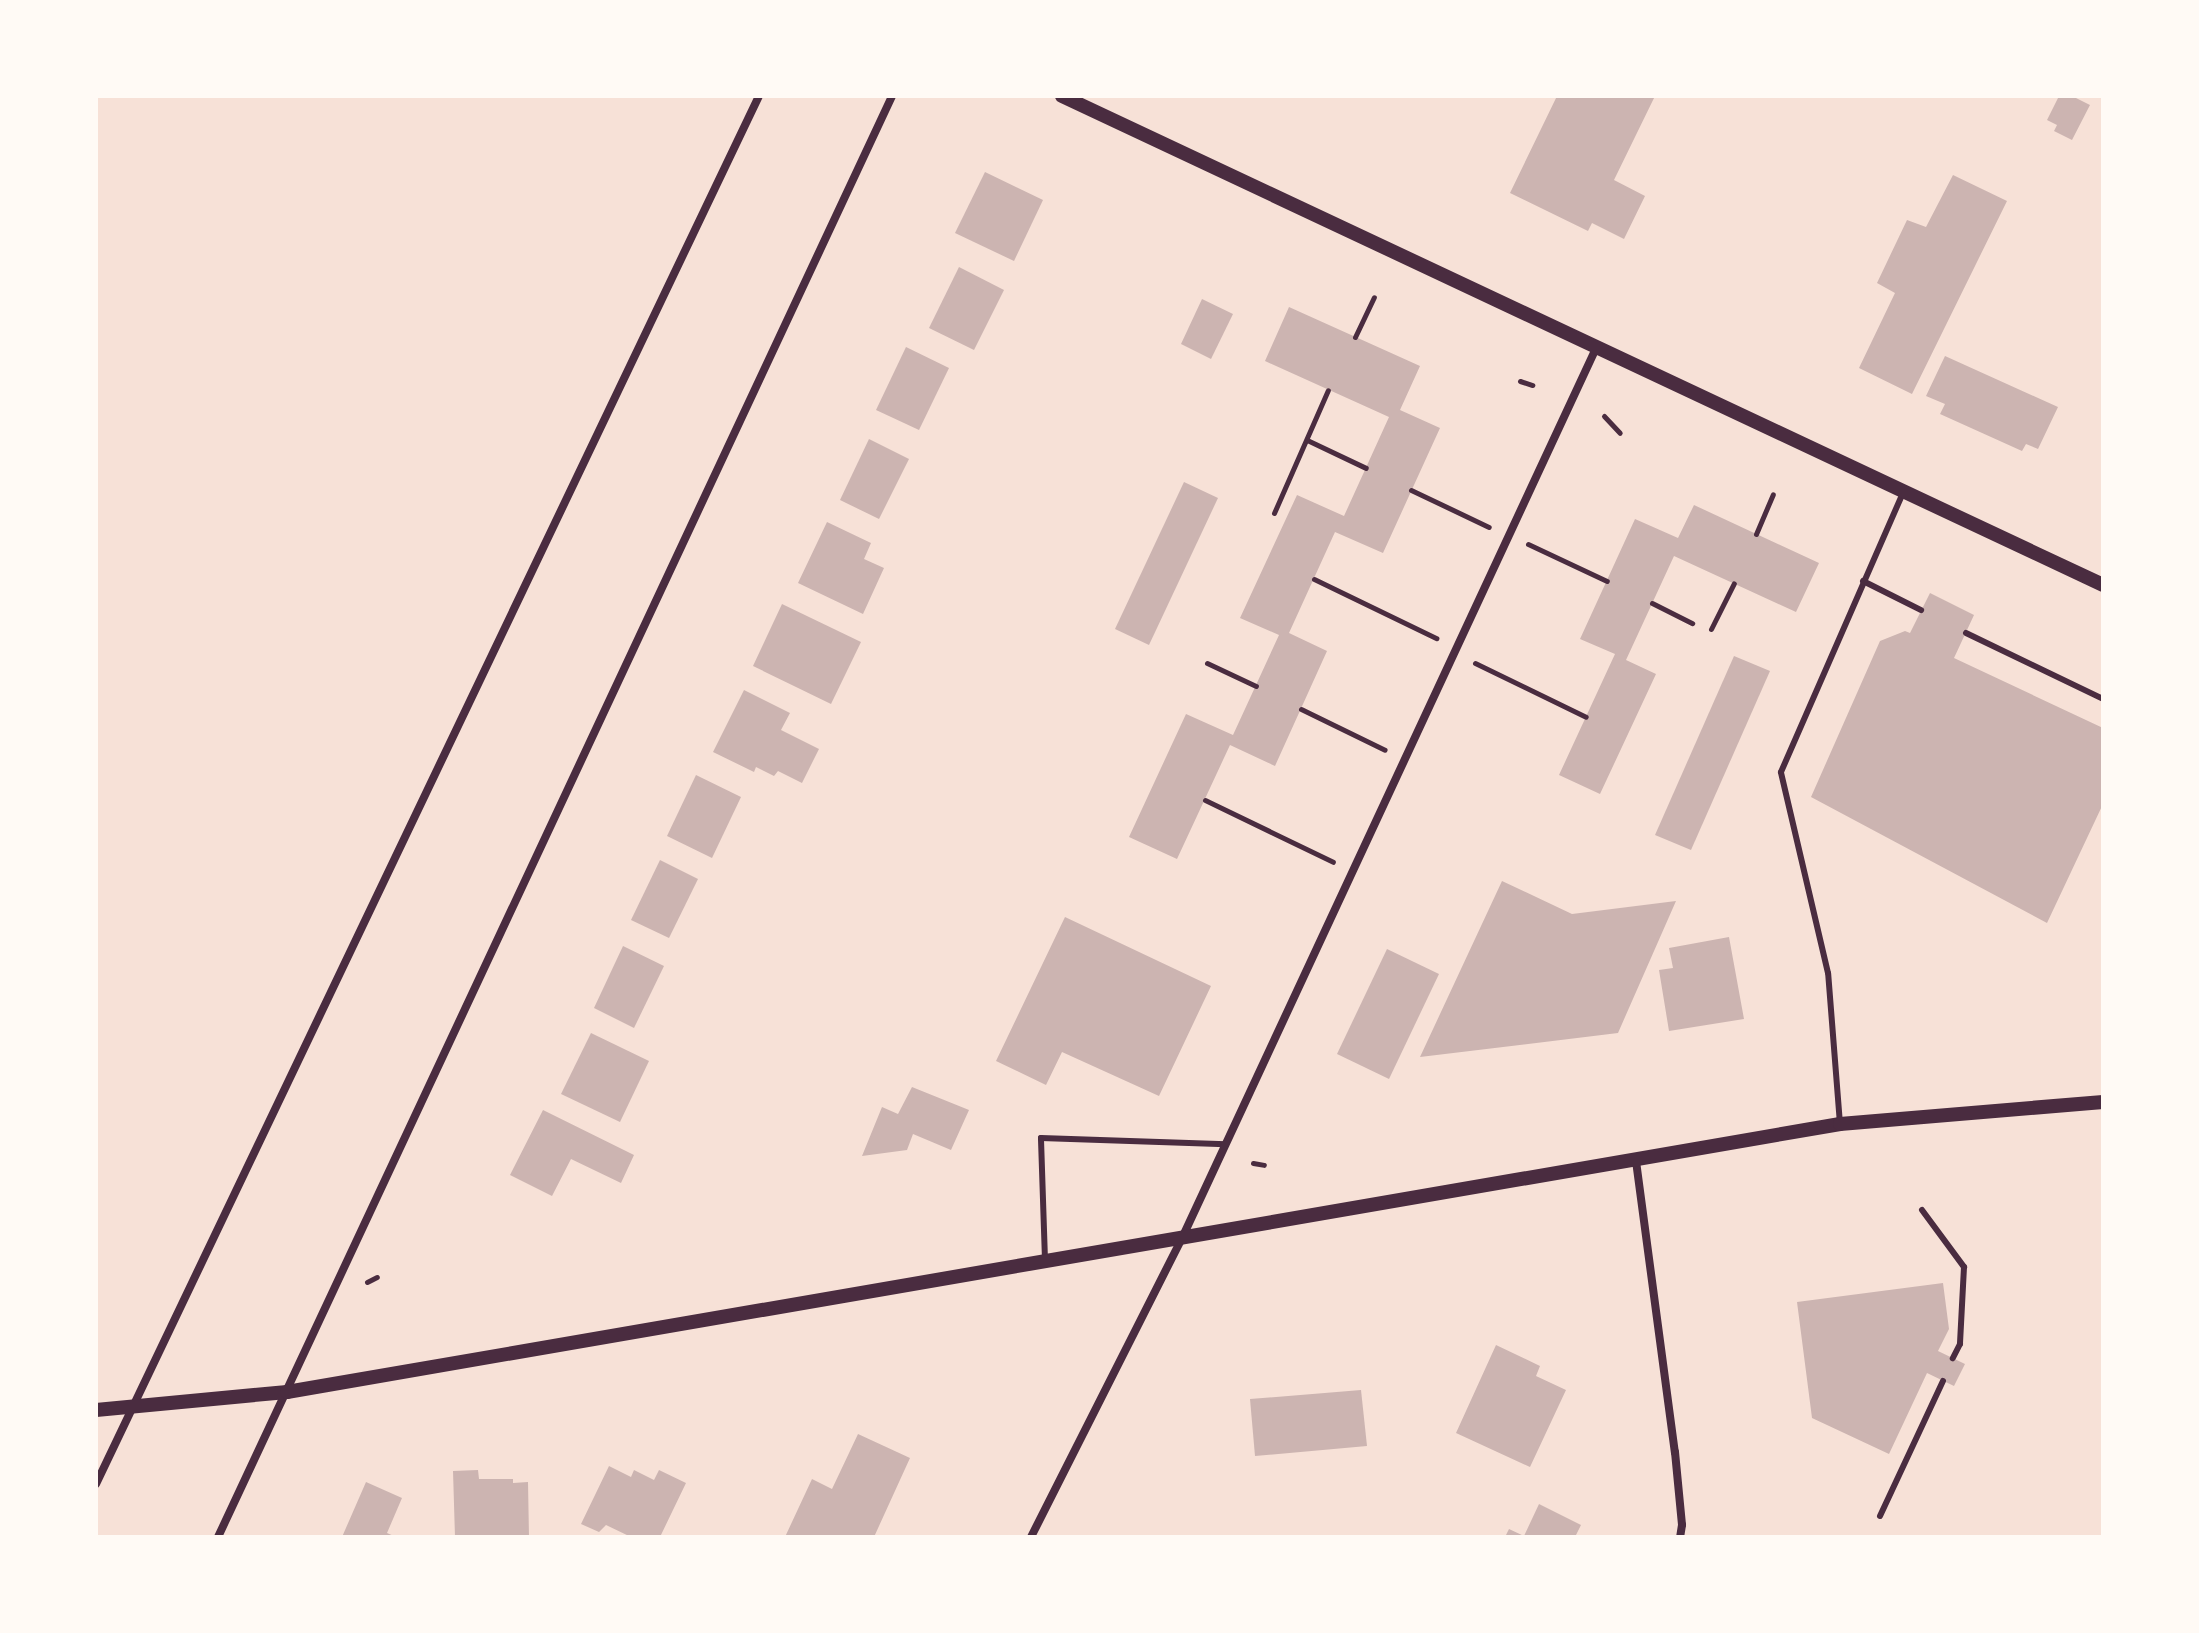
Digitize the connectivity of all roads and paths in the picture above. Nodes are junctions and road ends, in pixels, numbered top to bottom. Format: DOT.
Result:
graph roads {
  1 [pos="759,96"];
  2 [pos="892,96"];
  3 [pos="1062,96"];
  4 [pos="1374,297"];
  5 [pos="1355,337"];
  6 [pos="1597,346"];
  7 [pos="1520,381"];
  8 [pos="1532,385"];
  9 [pos="1328,390"];
  10 [pos="1604,416"];
  11 [pos="1620,433"];
  12 [pos="1307,440"];
  13 [pos="1366,468"];
  14 [pos="1411,490"];
  15 [pos="1904,491"];
  16 [pos="1773,494"];
  17 [pos="1274,513"];
  18 [pos="1481,523"];
  19 [pos="1756,534"];
  20 [pos="1537,548"];
  21 [pos="1314,579"];
  22 [pos="1607,581"];
  23 [pos="1863,581"];
  24 [pos="1734,583"];
  25 [pos="2103,585"];
  26 [pos="1652,603"];
  27 [pos="1921,610"];
  28 [pos="1692,623"];
  29 [pos="1711,629"];
  30 [pos="1423,632"];
  31 [pos="1966,633"];
  32 [pos="1207,663"];
  33 [pos="1480,666"];
  34 [pos="1256,686"];
  35 [pos="2103,699"];
  36 [pos="1301,709"];
  37 [pos="1586,717"];
  38 [pos="1376,745"];
  39 [pos="1205,800"];
  40 [pos="1321,857"];
  41 [pos="2103,1102"];
  42 [pos="1840,1124"];
  43 [pos="1226,1144"];
  44 [pos="1636,1161"];
  45 [pos="1253,1163"];
  46 [pos="1264,1165"];
  47 [pos="1922,1210"];
  48 [pos="1183,1236"];
  49 [pos="1045,1260"];
  50 [pos="377,1277"];
  51 [pos="367,1282"];
  52 [pos="1953,1358"];
  53 [pos="1943,1381"];
  54 [pos="287,1392"];
  55 [pos="133,1407"];
  56 [pos="96,1410"];
  57 [pos="96,1484"];
  58 [pos="1880,1516"];
  59 [pos="218,1537"];
  60 [pos="1031,1537"];
  61 [pos="1680,1537"];
  1 -- 55 [label="street"];
  2 -- 54 [label="street"];
  3 -- 6 [label="street"];
  4 -- 5 [label="path"];
  6 -- 15 [label="street"];
  6 -- 43 [label="street"];
  7 -- 8 [label="path"];
  9 -- 12 [label="path"];
  10 -- 11 [label="path"];
  12 -- 13 [label="path"];
  12 -- 17 [label="path"];
  14 -- 18 [label="path"];
  15 -- 23 [label="lane"];
  15 -- 25 [label="street"];
  16 -- 19 [label="path"];
  20 -- 22 [label="path"];
  21 -- 30 [label="path"];
  23 -- 27 [label="lane"];
  23 -- 42 [label="lane"];
  24 -- 29 [label="path"];
  26 -- 28 [label="path"];
  31 -- 35 [label="lane"];
  32 -- 34 [label="path"];
  33 -- 37 [label="path"];
  36 -- 38 [label="path"];
  39 -- 40 [label="path"];
  41 -- 42 [label="street"];
  42 -- 44 [label="street"];
  43 -- 48 [label="street"];
  43 -- 49 [label="lane"];
  44 -- 48 [label="street"];
  44 -- 61 [label="street"];
  45 -- 46 [label="path"];
  47 -- 52 [label="lane"];
  48 -- 49 [label="street"];
  48 -- 60 [label="street"];
  49 -- 54 [label="street"];
  50 -- 51 [label="path"];
  53 -- 58 [label="lane"];
  54 -- 55 [label="street"];
  54 -- 59 [label="street"];
  55 -- 56 [label="street"];
  55 -- 57 [label="street"];
}
